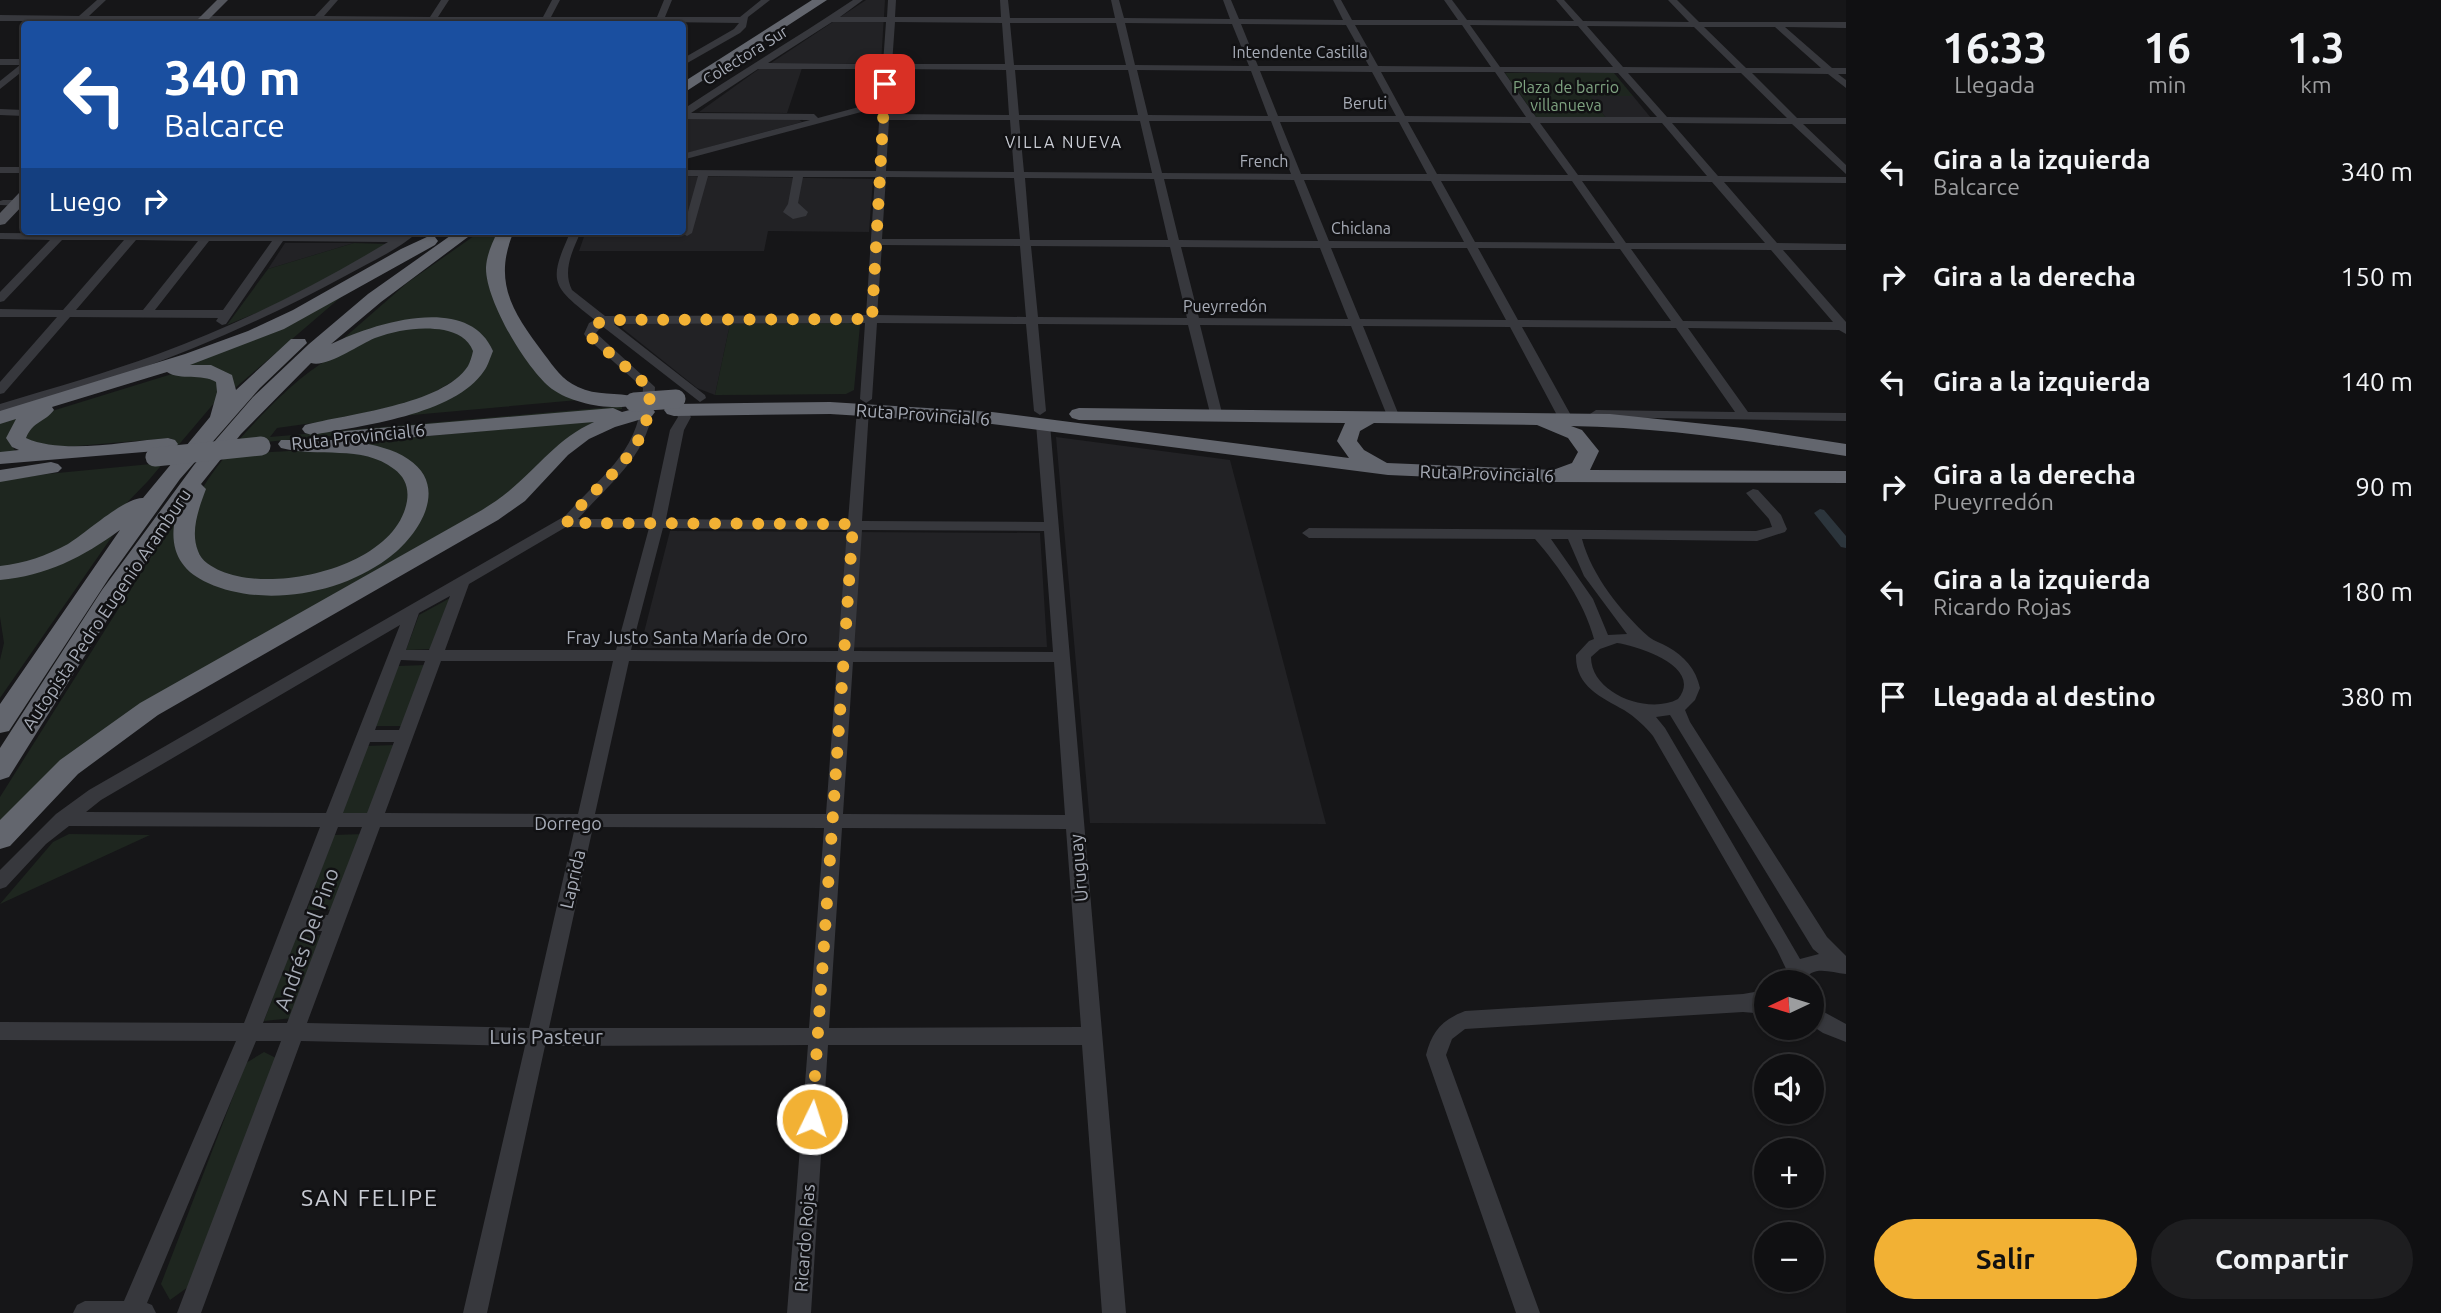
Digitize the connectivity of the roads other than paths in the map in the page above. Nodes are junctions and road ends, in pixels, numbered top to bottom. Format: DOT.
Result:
graph roads {
  1 [pos="103,0"];
  2 [pos="212,0"];
  3 [pos="223,0"];
  4 [pos="334,0"];
  5 [pos="446,0"];
  6 [pos="556,0"];
  7 [pos="668,0"];
  8 [pos="766,0"];
  9 [pos="821,0"];
  10 [pos="859,0"];
  11 [pos="892,0"];
  12 [pos="1004,0"];
  13 [pos="1115,0"];
  14 [pos="1227,0"];
  15 [pos="1337,0"];
  16 [pos="1448,0"];
  17 [pos="1560,0"];
  18 [pos="1672,0"];
  19 [pos="794,3"];
  20 [pos="0,18"];
  21 [pos="829,19"];
  22 [pos="743,20"];
  23 [pos="77,21"];
  24 [pos="197,21"];
  25 [pos="197,21"];
  26 [pos="316,21"];
  27 [pos="431,21"];
  28 [pos="545,21"];
  29 [pos="659,21"];
  30 [pos="686,21"];
  31 [pos="890,21"];
  32 [pos="1006,21"];
  33 [pos="1120,22"];
  34 [pos="1236,22"];
  35 [pos="1350,23"];
  36 [pos="1464,23"];
  37 [pos="1580,23"];
  38 [pos="1696,24"];
  39 [pos="1776,24"];
  40 [pos="1846,25"];
  41 [pos="686,61"];
  42 [pos="0,62"];
  43 [pos="21,64"];
  44 [pos="886,65"];
  45 [pos="753,66"];
  46 [pos="1009,66"];
  47 [pos="21,67"];
  48 [pos="1131,67"];
  49 [pos="1254,67"];
  50 [pos="1375,68"];
  51 [pos="1497,69"];
  52 [pos="1620,69"];
  53 [pos="1742,70"];
  54 [pos="1829,71"];
  55 [pos="1846,71"];
  56 [pos="686,74"];
  57 [pos="1846,85"];
  58 [pos="0,86"];
  59 [pos="686,87"];
  60 [pos="884,103"];
  61 [pos="0,112"];
  62 [pos="686,112"];
  63 [pos="21,113"];
  64 [pos="686,115"];
  65 [pos="884,117"];
  66 [pos="1014,117"];
  67 [pos="824,118"];
  68 [pos="1144,118"];
  69 [pos="1274,119"];
  70 [pos="1403,119"];
  71 [pos="1532,120"];
  72 [pos="1664,120"];
  73 [pos="1795,121"];
  74 [pos="1846,121"];
  75 [pos="686,156"];
  76 [pos="0,170"];
  77 [pos="21,170"];
  78 [pos="1846,171"];
  79 [pos="686,173"];
  80 [pos="704,174"];
  81 [pos="798,175"];
  82 [pos="881,176"];
  83 [pos="1019,176"];
  84 [pos="1158,176"];
  85 [pos="1297,177"];
  86 [pos="1434,177"];
  87 [pos="1573,178"];
  88 [pos="1715,179"];
  89 [pos="1846,180"];
  90 [pos="14,202"];
  91 [pos="793,204"];
  92 [pos="0,221"];
  93 [pos="687,233"];
  94 [pos="109,235"];
  95 [pos="133,235"];
  96 [pos="152,235"];
  97 [pos="282,235"];
  98 [pos="423,235"];
  99 [pos="427,235"];
  100 [pos="428,235"];
  101 [pos="462,235"];
  102 [pos="504,235"];
  103 [pos="574,235"];
  104 [pos="0,236"];
  105 [pos="60,237"];
  106 [pos="206,238"];
  107 [pos="401,239"];
  108 [pos="876,242"];
  109 [pos="1025,242"];
  110 [pos="1174,243"];
  111 [pos="1324,244"];
  112 [pos="1471,245"];
  113 [pos="1622,246"];
  114 [pos="1774,247"];
  115 [pos="1846,247"];
  116 [pos="0,299"];
  117 [pos="0,313"];
  118 [pos="66,314"];
  119 [pos="146,314"];
  120 [pos="226,314"];
  121 [pos="872,319"];
  122 [pos="604,320"];
  123 [pos="1032,320"];
  124 [pos="1194,322"];
  125 [pos="1356,323"];
  126 [pos="1514,324"];
  127 [pos="1679,325"];
  128 [pos="1845,328"];
  129 [pos="212,336"];
  130 [pos="0,390"];
  131 [pos="264,398"];
  132 [pos="700,398"];
  133 [pos="864,404"];
  134 [pos="676,406"];
  135 [pos="0,408"];
  136 [pos="627,408"];
  137 [pos="1565,416"];
  138 [pos="1745,416"];
  139 [pos="1042,417"];
  140 [pos="1217,417"];
  141 [pos="1846,417"];
  142 [pos="0,418"];
  143 [pos="1369,418"];
  144 [pos="1394,418"];
  145 [pos="217,419"];
  146 [pos="1528,419"];
  147 [pos="312,429"];
  148 [pos="274,441"];
  149 [pos="1846,450"];
  150 [pos="0,458"];
  151 [pos="75,458"];
  152 [pos="202,469"];
  153 [pos="1388,469"];
  154 [pos="0,471"];
  155 [pos="1550,476"];
  156 [pos="0,477"];
  157 [pos="1846,477"];
  158 [pos="160,489"];
  159 [pos="1753,493"];
  160 [pos="658,522"];
  161 [pos="566,523"];
  162 [pos="853,524"];
  163 [pos="1051,527"];
  164 [pos="1309,533"];
  165 [pos="1538,534"];
  166 [pos="1574,535"];
  167 [pos="0,573"];
  168 [pos="463,580"];
  169 [pos="413,610"];
  170 [pos="1602,640"];
  171 [pos="1647,644"];
  172 [pos="397,655"];
  173 [pos="434,656"];
  174 [pos="622,656"];
  175 [pos="844,657"];
  176 [pos="1061,657"];
  177 [pos="1630,707"];
  178 [pos="1676,709"];
  179 [pos="0,723"];
  180 [pos="365,736"];
  181 [pos="405,736"];
  182 [pos="0,770"];
  183 [pos="62,819"];
  184 [pos="332,821"];
  185 [pos="373,822"];
  186 [pos="1074,822"];
  187 [pos="585,823"];
  188 [pos="832,823"];
  189 [pos="0,838"];
  190 [pos="0,882"];
  191 [pos="292,923"];
  192 [pos="336,923"];
  193 [pos="1845,966"];
  194 [pos="1794,970"];
  195 [pos="1801,970"];
  196 [pos="1754,1001"];
  197 [pos="1743,1003"];
  198 [pos="1754,1004"];
  199 [pos="1824,1021"];
  200 [pos="0,1031"];
  201 [pos="250,1032"];
  202 [pos="295,1032"];
  203 [pos="1844,1033"];
  204 [pos="818,1036"];
  205 [pos="1091,1036"];
  206 [pos="537,1037"];
  207 [pos="85,1313"];
  208 [pos="131,1313"];
  209 [pos="144,1313"];
  210 [pos="189,1313"];
  211 [pos="475,1313"];
  212 [pos="799,1313"];
  213 [pos="1114,1313"];
  214 [pos="1528,1313"];
  1 -- 23 [label="street"];
  2 -- 24 [label="main road"];
  3 -- 25 [label="main road"];
  4 -- 26 [label="street"];
  5 -- 27 [label="street"];
  6 -- 28 [label="street"];
  7 -- 29 [label="street"];
  8 -- 22 [label="street"];
  9 -- 59 [label="highway"];
  10 -- 21 [label="street, Colectora Sur"];
  11 -- 31 [label="street, Ricardo Rojas"];
  12 -- 32 [label="street, Uruguay"];
  13 -- 33 [label="street"];
  14 -- 34 [label="street"];
  15 -- 35 [label="street"];
  16 -- 36 [label="street"];
  17 -- 37 [label="street"];
  18 -- 38 [label="street"];
  19 -- 56 [label="highway"];
  20 -- 23 [label="street"];
  21 -- 31 [label="street"];
  21 -- 45 [label="street, Colectora Sur"];
  22 -- 30 [label="street"];
  22 -- 41 [label="street"];
  31 -- 32 [label="street"];
  31 -- 44 [label="street, Ricardo Rojas"];
  32 -- 33 [label="street"];
  32 -- 46 [label="street, Uruguay"];
  33 -- 34 [label="street"];
  33 -- 48 [label="street"];
  34 -- 35 [label="street"];
  34 -- 49 [label="street"];
  35 -- 36 [label="street"];
  35 -- 50 [label="street"];
  36 -- 37 [label="street"];
  36 -- 51 [label="street"];
  37 -- 38 [label="street"];
  37 -- 52 [label="street"];
  38 -- 39 [label="street"];
  38 -- 53 [label="street"];
  39 -- 40 [label="street"];
  39 -- 54 [label="street"];
  42 -- 43 [label="street"];
  44 -- 45 [label="street, Intendente Castilla"];
  44 -- 46 [label="street, Intendente Castilla"];
  44 -- 60 [label="street, Ricardo Rojas"];
  45 -- 62 [label="street, Colectora Sur"];
  46 -- 48 [label="street, Intendente Castilla"];
  46 -- 66 [label="street, Uruguay"];
  47 -- 58 [label="street"];
  48 -- 49 [label="street, Intendente Castilla"];
  48 -- 68 [label="street"];
  49 -- 50 [label="street, Intendente Castilla"];
  49 -- 69 [label="street"];
  50 -- 51 [label="street, Intendente Castilla"];
  50 -- 70 [label="street"];
  51 -- 52 [label="street, Intendente Castilla"];
  51 -- 71 [label="street"];
  52 -- 53 [label="street, Intendente Castilla"];
  52 -- 72 [label="street"];
  53 -- 54 [label="street, Intendente Castilla"];
  53 -- 73 [label="street"];
  54 -- 55 [label="street, Intendente Castilla"];
  54 -- 57 [label="street"];
  60 -- 65 [label="street, Ricardo Rojas"];
  60 -- 67 [label="street"];
  61 -- 63 [label="street"];
  64 -- 67 [label="street"];
  65 -- 66 [label="street, Beruti"];
  65 -- 82 [label="street, Ricardo Rojas"];
  66 -- 68 [label="street, Beruti"];
  66 -- 83 [label="street, Uruguay"];
  67 -- 75 [label="street"];
  68 -- 69 [label="street, Beruti"];
  68 -- 84 [label="street"];
  69 -- 70 [label="street, Beruti"];
  69 -- 85 [label="street"];
  70 -- 71 [label="street, Beruti"];
  70 -- 86 [label="street"];
  71 -- 72 [label="street, Beruti"];
  71 -- 87 [label="street"];
  72 -- 73 [label="street, Beruti"];
  72 -- 88 [label="street"];
  73 -- 74 [label="street, Beruti"];
  73 -- 78 [label="street"];
  76 -- 77 [label="street"];
  79 -- 80 [label="street, French"];
  80 -- 81 [label="street, French"];
  80 -- 93 [label="street"];
  81 -- 82 [label="street, French"];
  81 -- 91 [label="street"];
  82 -- 83 [label="street, French"];
  82 -- 108 [label="street, Ricardo Rojas"];
  83 -- 84 [label="street, French"];
  83 -- 109 [label="street, Uruguay"];
  84 -- 85 [label="street, French"];
  84 -- 110 [label="street"];
  85 -- 86 [label="street, French"];
  85 -- 111 [label="street"];
  86 -- 87 [label="street, French"];
  86 -- 112 [label="street"];
  87 -- 88 [label="street, French"];
  87 -- 113 [label="street"];
  88 -- 89 [label="street, French"];
  88 -- 114 [label="street"];
  90 -- 92 [label="main road"];
  94 -- 105 [label="street"];
  95 -- 118 [label="street"];
  96 -- 106 [label="street"];
  97 -- 106 [label="street"];
  97 -- 107 [label="street"];
  97 -- 120 [label="street"];
  98 -- 107 [label="street"];
  99 -- 142 [label="highway"];
  100 -- 145 [label="highway, Autopista Pedro Eugenio Aramburu"];
  101 -- 131 [label="highway, Autopista Pedro Eugenio Aramburu"];
  102 -- 136 [label="highway"];
  103 -- 122 [label="street"];
  104 -- 105 [label="street"];
  105 -- 116 [label="street"];
  106 -- 119 [label="street"];
  107 -- 129 [label="street"];
  108 -- 109 [label="street, Chiclana"];
  108 -- 121 [label="street, Ricardo Rojas"];
  109 -- 110 [label="street, Chiclana"];
  109 -- 123 [label="street, Uruguay"];
  110 -- 111 [label="street, Chiclana"];
  110 -- 124 [label="street"];
  111 -- 112 [label="street, Chiclana"];
  111 -- 125 [label="street"];
  112 -- 113 [label="street, Chiclana"];
  112 -- 126 [label="street"];
  113 -- 114 [label="street, Chiclana"];
  113 -- 127 [label="street"];
  114 -- 115 [label="street, Chiclana"];
  114 -- 128 [label="street"];
  117 -- 118 [label="street"];
  118 -- 119 [label="street"];
  118 -- 130 [label="street"];
  119 -- 120 [label="street"];
  120 -- 129 [label="street"];
  121 -- 122 [label="street, Pueyrredón"];
  121 -- 123 [label="street, Pueyrredón"];
  121 -- 133 [label="street, Ricardo Rojas"];
  122 -- 132 [label="street"];
  122 -- 161 [label="street"];
  123 -- 124 [label="street, Pueyrredón"];
  123 -- 139 [label="street, Uruguay"];
  124 -- 125 [label="street, Pueyrredón"];
  124 -- 140 [label="street"];
  125 -- 126 [label="street, Pueyrredón"];
  125 -- 144 [label="street"];
  126 -- 127 [label="street, Pueyrredón"];
  126 -- 137 [label="street"];
  127 -- 128 [label="street, Pueyrredón"];
  127 -- 138 [label="street"];
  129 -- 135 [label="street"];
  131 -- 147 [label="highway"];
  131 -- 152 [label="highway, Autopista Pedro Eugenio Aramburu"];
  132 -- 133 [label="highway, Ruta Provincial 6"];
  132 -- 134 [label="highway, Ruta Provincial 6"];
  133 -- 134 [label="highway, Ruta Provincial 6"];
  133 -- 139 [label="highway, Ruta Provincial 6"];
  133 -- 162 [label="street, Ricardo Rojas"];
  134 -- 136 [label="highway, Ruta Provincial 6"];
  134 -- 160 [label="street, Laprida"];
  136 -- 147 [label="highway, Ruta Provincial 6"];
  136 -- 148 [label="highway, Ruta Provincial 6"];
  136 -- 189 [label="highway"];
  137 -- 138 [label="street"];
  137 -- 146 [label="highway, Ruta Provincial 6"];
  137 -- 149 [label="highway, Ruta Provincial 6"];
  138 -- 141 [label="street"];
  139 -- 140 [label="highway, Ruta Provincial 6"];
  139 -- 153 [label="highway, Ruta Provincial 6"];
  139 -- 163 [label="street, Uruguay"];
  140 -- 143 [label="highway, Ruta Provincial 6"];
  143 -- 144 [label="highway, Ruta Provincial 6"];
  143 -- 153 [label="highway"];
  144 -- 146 [label="highway, Ruta Provincial 6"];
  145 -- 151 [label="highway"];
  145 -- 158 [label="highway, Autopista Pedro Eugenio Aramburu"];
  146 -- 155 [label="highway"];
  147 -- 148 [label="highway, Ruta Provincial 6"];
  148 -- 151 [label="highway, Ruta Provincial 6, bridge"];
  148 -- 152 [label="highway"];
  150 -- 151 [label="highway, Ruta Provincial 6"];
  151 -- 154 [label="highway, Ruta Provincial 6"];
  151 -- 156 [label="highway"];
  152 -- 182 [label="highway, Autopista Pedro Eugenio Aramburu"];
  153 -- 155 [label="highway, Ruta Provincial 6"];
  155 -- 157 [label="highway, Ruta Provincial 6"];
  158 -- 167 [label="highway"];
  158 -- 179 [label="highway, Autopista Pedro Eugenio Aramburu"];
  159 -- 166 [label="street"];
  160 -- 161 [label="street"];
  160 -- 162 [label="street"];
  160 -- 174 [label="street, Laprida"];
  161 -- 168 [label="street"];
  162 -- 163 [label="street"];
  162 -- 175 [label="street, Ricardo Rojas"];
  163 -- 176 [label="street, Uruguay"];
  164 -- 165 [label="street"];
  165 -- 166 [label="street"];
  165 -- 170 [label="street"];
  166 -- 171 [label="street"];
  168 -- 169 [label="street"];
  168 -- 173 [label="street, Andrés Del Pino"];
  169 -- 172 [label="street, Andrés Del Pino"];
  169 -- 183 [label="street"];
  170 -- 171 [label="street"];
  170 -- 177 [label="street"];
  171 -- 178 [label="street"];
  172 -- 173 [label="street, Fray Justo Santa María de Oro"];
  172 -- 180 [label="street, Andrés Del Pino"];
  173 -- 174 [label="street, Fray Justo Santa María de Oro"];
  173 -- 181 [label="street, Andrés Del Pino"];
  174 -- 175 [label="street, Fray Justo Santa María de Oro"];
  174 -- 187 [label="street, Laprida"];
  175 -- 176 [label="street, Fray Justo Santa María de Oro"];
  175 -- 188 [label="street, Ricardo Rojas"];
  176 -- 186 [label="street, Uruguay"];
  177 -- 178 [label="street"];
  177 -- 194 [label="street"];
  178 -- 193 [label="street"];
  180 -- 181 [label="street"];
  180 -- 184 [label="street, Andrés Del Pino"];
  181 -- 185 [label="street, Andrés Del Pino"];
  183 -- 184 [label="street, Dorrego"];
  183 -- 190 [label="street"];
  184 -- 185 [label="street, Dorrego"];
  184 -- 191 [label="street, Andrés Del Pino"];
  185 -- 187 [label="street, Dorrego"];
  185 -- 192 [label="street, Andrés Del Pino"];
  186 -- 188 [label="street, Dorrego"];
  186 -- 205 [label="street, Uruguay"];
  187 -- 188 [label="street, Dorrego"];
  187 -- 206 [label="street, Laprida"];
  188 -- 204 [label="street, Ricardo Rojas"];
  191 -- 192 [label="street"];
  191 -- 201 [label="street, Andrés Del Pino"];
  192 -- 202 [label="street, Andrés Del Pino"];
  193 -- 195 [label="street"];
  196 -- 197 [label="street"];
  197 -- 198 [label="street"];
  197 -- 214 [label="street"];
  199 -- 203 [label="street"];
  200 -- 201 [label="street, Luis Pasteur"];
  201 -- 202 [label="street, Luis Pasteur"];
  201 -- 208 [label="street, Andrés Del Pino"];
  202 -- 206 [label="street, Luis Pasteur"];
  202 -- 210 [label="street, Andrés Del Pino"];
  204 -- 205 [label="street, Luis Pasteur"];
  204 -- 206 [label="street, Luis Pasteur"];
  204 -- 212 [label="street, Ricardo Rojas"];
  205 -- 213 [label="street, Uruguay"];
  206 -- 211 [label="street, Laprida"];
  207 -- 208 [label="street"];
  208 -- 209 [label="street"];
}
